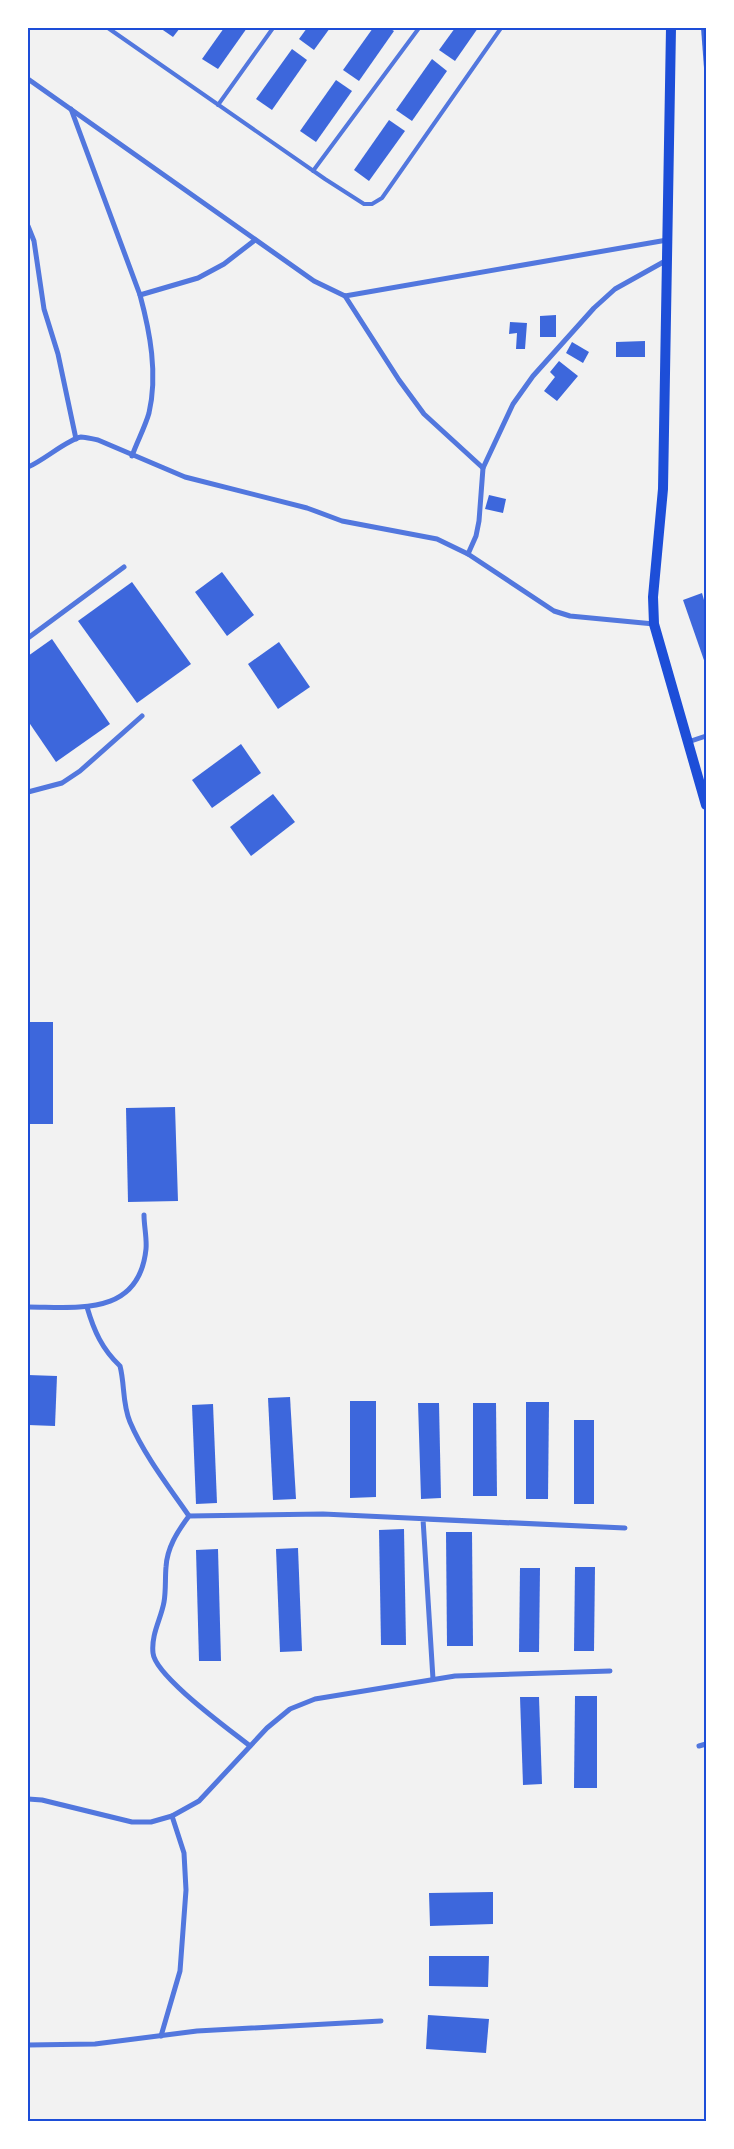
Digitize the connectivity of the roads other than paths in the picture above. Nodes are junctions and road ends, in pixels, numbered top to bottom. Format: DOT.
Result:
graph roads {
  1 [pos="111,28"];
  2 [pos="272,28"];
  3 [pos="419,28"];
  4 [pos="501,28"];
  5 [pos="671,28"];
  6 [pos="28,79"];
  7 [pos="218,105"];
  8 [pos="71,109"];
  9 [pos="313,171"];
  10 [pos="28,226"];
  11 [pos="255,240"];
  12 [pos="667,240"];
  13 [pos="668,260"];
  14 [pos="140,295"];
  15 [pos="345,296"];
  16 [pos="76,439"];
  17 [pos="132,456"];
  18 [pos="28,467"];
  19 [pos="483,468"];
  20 [pos="468,554"];
  21 [pos="124,567"];
  22 [pos="654,624"];
  23 [pos="28,638"];
  24 [pos="142,716"];
  25 [pos="706,736"];
  26 [pos="688,742"];
  27 [pos="28,792"];
  28 [pos="706,805"];
  29 [pos="144,1215"];
  30 [pos="28,1307"];
  31 [pos="87,1307"];
  32 [pos="189,1516"];
  33 [pos="423,1519"];
  34 [pos="610,1671"];
  35 [pos="433,1679"];
  36 [pos="706,1744"];
  37 [pos="250,1746"];
  38 [pos="699,1746"];
  39 [pos="28,1799"];
  40 [pos="172,1816"];
  41 [pos="381,2021"];
  42 [pos="161,2036"];
  43 [pos="28,2045"];
  1 -- 7 [label="lane"];
  2 -- 7 [label="lane"];
  3 -- 9 [label="lane"];
  4 -- 9 [label="lane"];
  5 -- 12 [label="main road"];
  6 -- 8 [label="street"];
  7 -- 9 [label="lane"];
  8 -- 11 [label="street"];
  8 -- 14 [label="street"];
  10 -- 16 [label="street"];
  11 -- 14 [label="street"];
  11 -- 15 [label="street"];
  12 -- 13 [label="main road"];
  12 -- 15 [label="street"];
  13 -- 19 [label="street"];
  13 -- 22 [label="main road"];
  14 -- 17 [label="street"];
  15 -- 19 [label="street"];
  16 -- 17 [label="street"];
  16 -- 18 [label="street"];
  17 -- 20 [label="street"];
  19 -- 20 [label="street"];
  20 -- 22 [label="street"];
  21 -- 23 [label="street"];
  22 -- 26 [label="main road"];
  24 -- 27 [label="street"];
  25 -- 26 [label="street"];
  26 -- 28 [label="main road"];
  29 -- 31 [label="street"];
  30 -- 31 [label="street"];
  31 -- 32 [label="street"];
  32 -- 33 [label="street"];
  32 -- 37 [label="street"];
  33 -- 33 [label="street"];
  33 -- 35 [label="street"];
  34 -- 35 [label="street"];
  35 -- 37 [label="street"];
  36 -- 38 [label="street"];
  37 -- 40 [label="street"];
  39 -- 40 [label="street"];
  40 -- 42 [label="street"];
  41 -- 42 [label="street"];
  42 -- 43 [label="street"];
}
